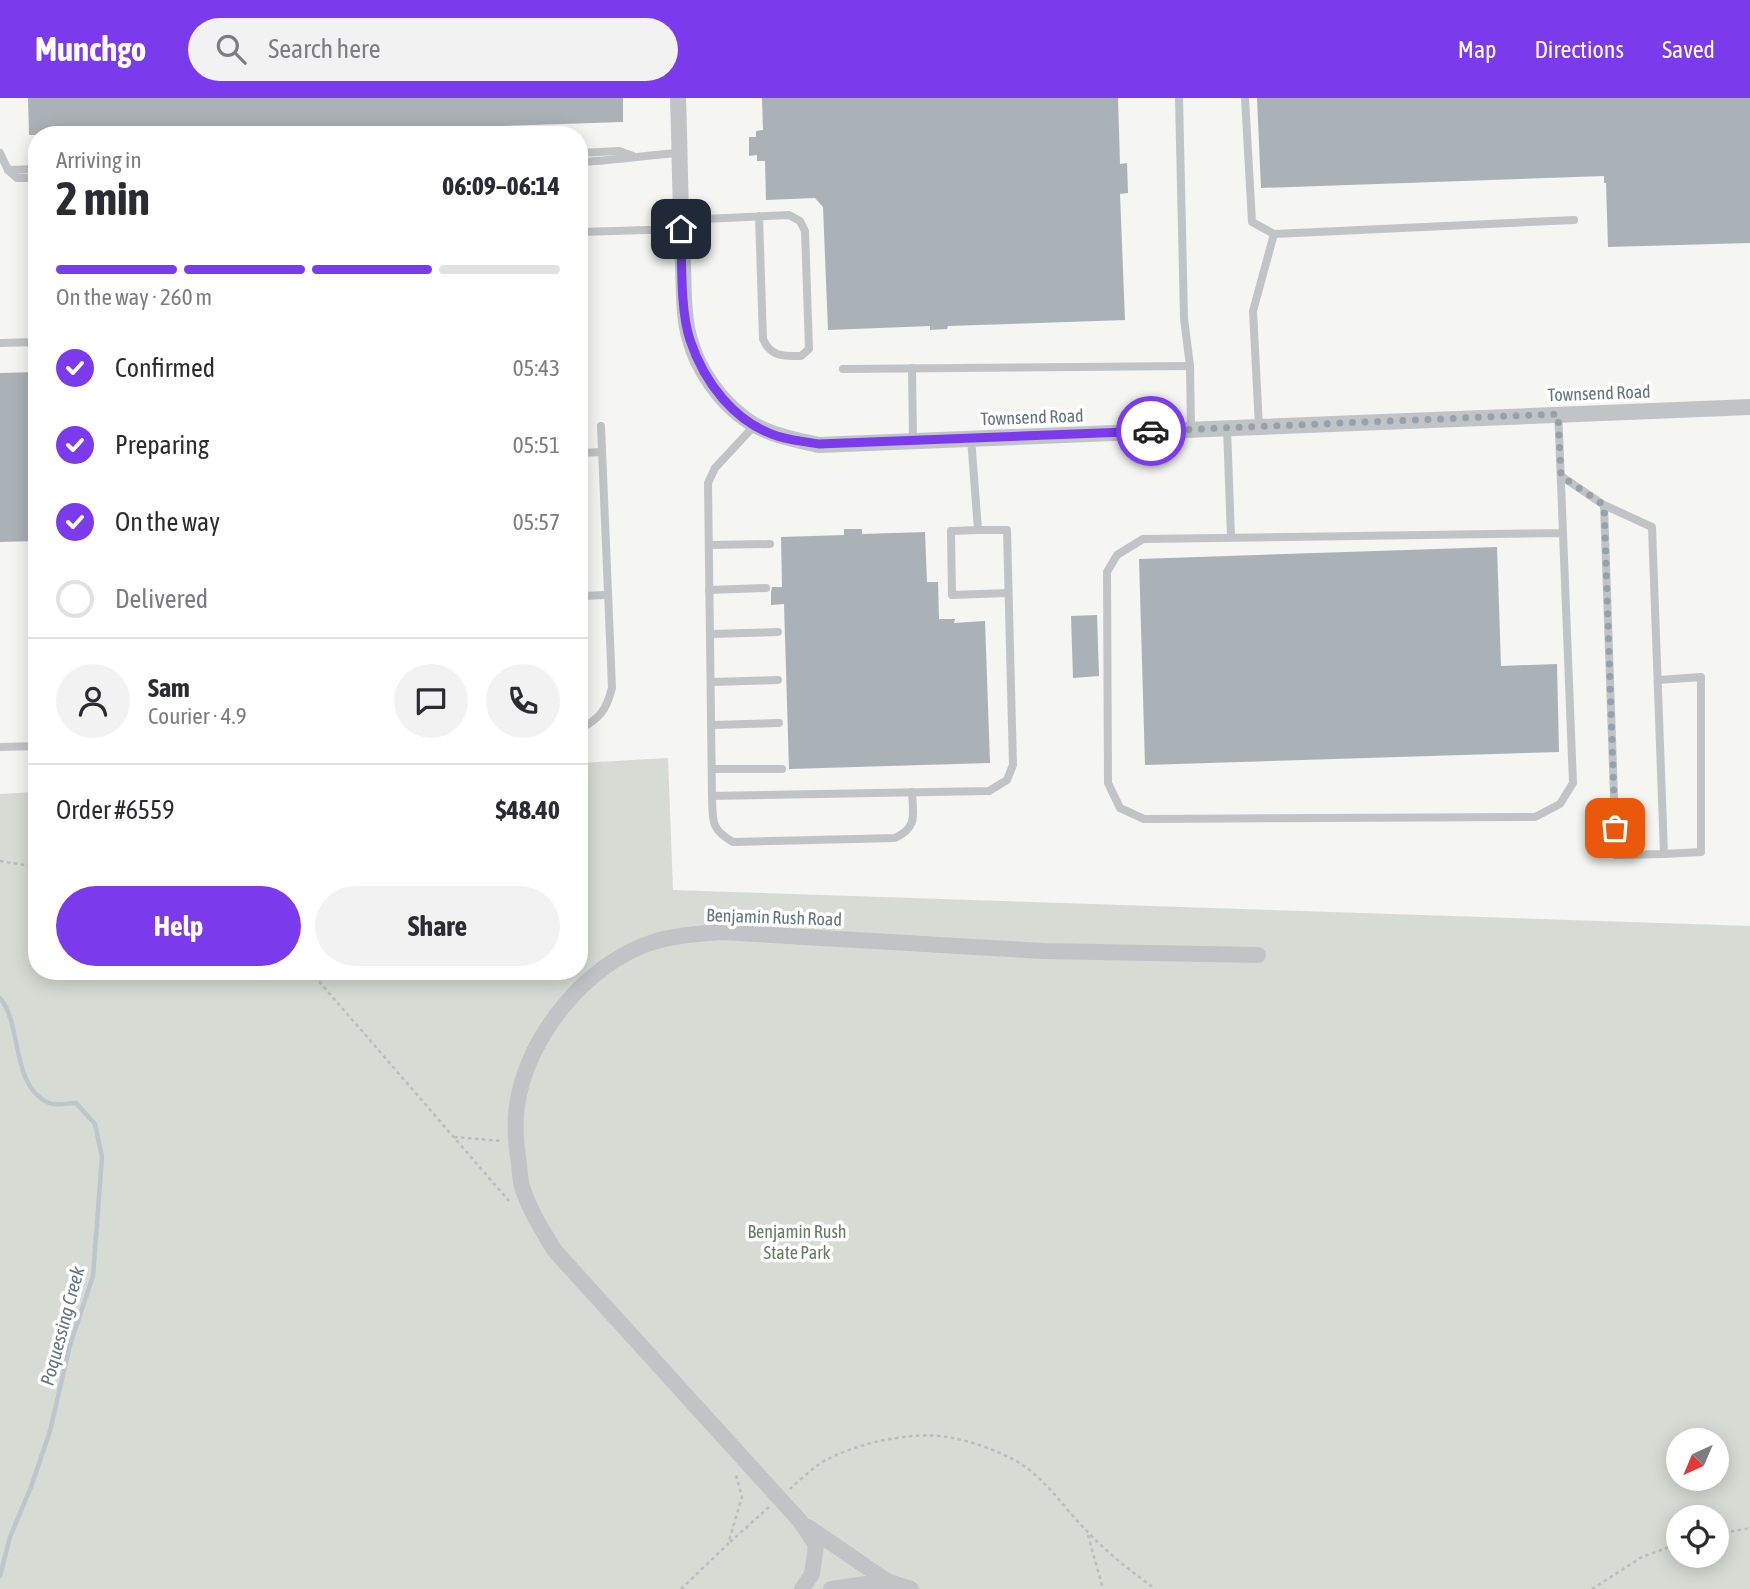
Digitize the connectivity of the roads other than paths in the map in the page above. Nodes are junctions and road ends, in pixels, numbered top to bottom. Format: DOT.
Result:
graph roads {
  1 [pos="678,98"];
  2 [pos="1180,98"];
  3 [pos="1245,98"];
  4 [pos="0,153"];
  5 [pos="588,153"];
  6 [pos="680,153"];
  7 [pos="633,156"];
  8 [pos="588,162"];
  9 [pos="28,169"];
  10 [pos="8,170"];
  11 [pos="28,178"];
  12 [pos="759,216"];
  13 [pos="1574,220"];
  14 [pos="681,224"];
  15 [pos="588,231"];
  16 [pos="1274,234"];
  17 [pos="28,342"];
  18 [pos="0,343"];
  19 [pos="1190,366"];
  20 [pos="912,368"];
  21 [pos="843,369"];
  22 [pos="1750,407"];
  23 [pos="1558,414"];
  24 [pos="755,425"];
  25 [pos="601,426"];
  26 [pos="1259,427"];
  27 [pos="1227,428"];
  28 [pos="1191,429"];
  29 [pos="971,438"];
  30 [pos="913,441"];
  31 [pos="602,452"];
  32 [pos="588,453"];
  33 [pos="1561,476"];
  34 [pos="1604,505"];
  35 [pos="978,530"];
  36 [pos="1563,533"];
  37 [pos="1231,537"];
  38 [pos="770,544"];
  39 [pos="709,545"];
  40 [pos="766,588"];
  41 [pos="709,590"];
  42 [pos="1008,593"];
  43 [pos="608,595"];
  44 [pos="588,596"];
  45 [pos="778,632"];
  46 [pos="710,634"];
  47 [pos="778,680"];
  48 [pos="1658,680"];
  49 [pos="711,682"];
  50 [pos="779,723"];
  51 [pos="588,725"];
  52 [pos="711,725"];
  53 [pos="28,746"];
  54 [pos="0,747"];
  55 [pos="712,769"];
  56 [pos="782,769"];
  57 [pos="912,792"];
  58 [pos="712,796"];
  59 [pos="1664,854"];
  60 [pos="1258,955"];
  61 [pos="588,980"];
  62 [pos="588,980"];
  63 [pos="800,1521"];
  64 [pos="887,1581"];
  65 [pos="802,1589"];
  66 [pos="831,1589"];
  67 [pos="911,1589"];
  1 -- 6 [label="street, Townsend Road"];
  2 -- 19 [label="lane"];
  3 -- 16 [label="lane"];
  4 -- 10 [label="lane"];
  5 -- 7 [label="lane"];
  6 -- 7 [label="lane"];
  6 -- 14 [label="street, Townsend Road"];
  7 -- 8 [label="lane"];
  9 -- 10 [label="lane"];
  10 -- 11 [label="lane"];
  12 -- 12 [label="lane"];
  12 -- 14 [label="lane"];
  13 -- 16 [label="lane"];
  14 -- 15 [label="lane"];
  14 -- 24 [label="street, Townsend Road"];
  16 -- 26 [label="lane"];
  17 -- 18 [label="lane"];
  19 -- 20 [label="lane"];
  19 -- 28 [label="lane"];
  20 -- 21 [label="lane"];
  20 -- 30 [label="lane"];
  22 -- 23 [label="street, Townsend Road"];
  23 -- 26 [label="street, Townsend Road"];
  23 -- 33 [label="lane"];
  24 -- 30 [label="street, Townsend Road"];
  24 -- 39 [label="lane"];
  25 -- 31 [label="lane"];
  26 -- 27 [label="street, Townsend Road"];
  27 -- 28 [label="street, Townsend Road"];
  27 -- 37 [label="lane"];
  28 -- 29 [label="street, Townsend Road"];
  29 -- 30 [label="street, Townsend Road"];
  29 -- 35 [label="lane"];
  31 -- 32 [label="lane"];
  31 -- 43 [label="lane"];
  33 -- 34 [label="lane"];
  33 -- 36 [label="lane"];
  34 -- 48 [label="lane"];
  34 -- 59 [label="lane"];
  35 -- 42 [label="lane"];
  35 -- 42 [label="lane"];
  36 -- 37 [label="lane"];
  36 -- 37 [label="lane"];
  38 -- 39 [label="lane"];
  39 -- 41 [label="lane"];
  40 -- 41 [label="lane"];
  41 -- 46 [label="lane"];
  42 -- 57 [label="lane"];
  43 -- 44 [label="lane"];
  43 -- 51 [label="lane"];
  45 -- 46 [label="lane"];
  46 -- 49 [label="lane"];
  47 -- 49 [label="lane"];
  48 -- 59 [label="lane"];
  48 -- 59 [label="lane"];
  49 -- 52 [label="lane"];
  50 -- 52 [label="lane"];
  52 -- 55 [label="lane"];
  53 -- 54 [label="lane"];
  55 -- 56 [label="lane"];
  55 -- 58 [label="lane"];
  57 -- 58 [label="lane"];
  57 -- 58 [label="lane"];
  60 -- 61 [label="street, Benjamin Rush Road"];
  62 -- 63 [label="street, Benjamin Rush Road"];
  63 -- 64 [label="street, Benjamin Rush Road"];
  63 -- 65 [label="street, Benjamin Rush Road"];
  64 -- 66 [label="street, Benjamin Rush Road"];
  64 -- 67 [label="street, Benjamin Rush Road"];
}
